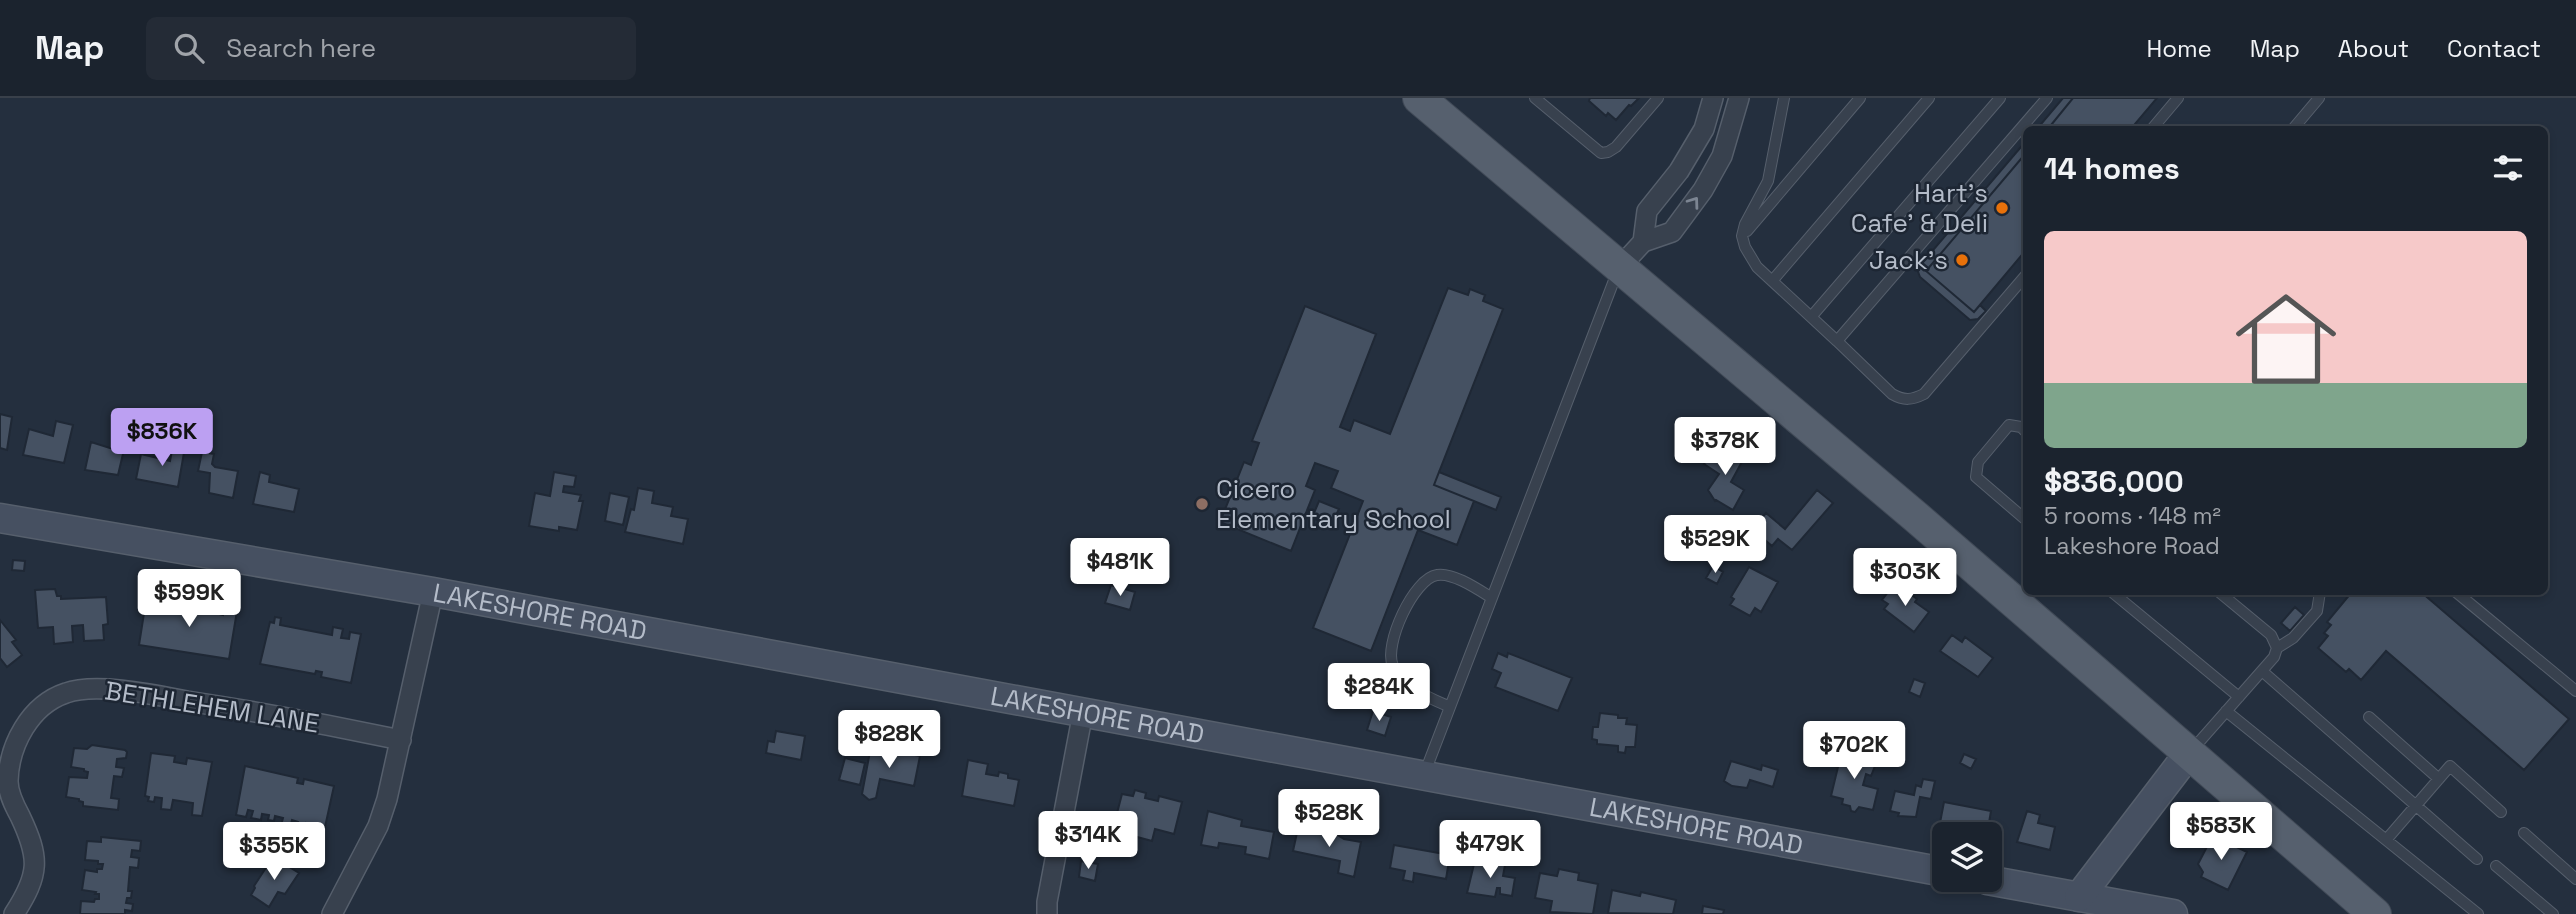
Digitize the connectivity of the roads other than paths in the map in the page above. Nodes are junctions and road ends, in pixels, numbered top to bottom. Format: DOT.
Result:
graph roads {
  1 [pos="1419,98"];
  2 [pos="1535,98"];
  3 [pos="1658,98"];
  4 [pos="1713,98"];
  5 [pos="1739,98"];
  6 [pos="1860,98"];
  7 [pos="1929,98"];
  8 [pos="2000,98"];
  9 [pos="2047,98"];
  10 [pos="2178,98"];
  11 [pos="2319,98"];
  12 [pos="1785,99"];
  13 [pos="2154,126"];
  14 [pos="2295,126"];
  15 [pos="1742,236"];
  16 [pos="1643,242"];
  17 [pos="1620,267"];
  18 [pos="2023,278"];
  19 [pos="1772,281"];
  20 [pos="1811,317"];
  21 [pos="1837,341"];
  22 [pos="2023,429"];
  23 [pos="2023,517"];
  24 [pos="0,518"];
  25 [pos="433,592"];
  26 [pos="2116,595"];
  27 [pos="2223,595"];
  28 [pos="2319,595"];
  29 [pos="2460,595"];
  30 [pos="1492,598"];
  31 [pos="2277,648"];
  32 [pos="2262,671"];
  33 [pos="2576,691"];
  34 [pos="2239,697"];
  35 [pos="1450,707"];
  36 [pos="2226,711"];
  37 [pos="1083,712"];
  38 [pos="2369,717"];
  39 [pos="401,740"];
  40 [pos="2189,753"];
  41 [pos="1423,776"];
  42 [pos="2439,779"];
  43 [pos="2417,804"];
  44 [pos="2501,812"];
  45 [pos="2524,833"];
  46 [pos="2386,840"];
  47 [pos="2477,859"];
  48 [pos="2496,866"];
  49 [pos="1932,870"];
  50 [pos="2576,878"];
  51 [pos="2002,883"];
  52 [pos="2079,897"];
  53 [pos="14,914"];
  54 [pos="332,914"];
  55 [pos="1047,914"];
  56 [pos="2173,914"];
  57 [pos="2375,914"];
  58 [pos="2478,914"];
  59 [pos="2553,914"];
  1 -- 17 [label="main road"];
  2 -- 3 [label="lane"];
  4 -- 16 [label="street"];
  16 -- 5 [label="street, one-way"];
  6 -- 15 [label="lane"];
  7 -- 19 [label="lane"];
  8 -- 20 [label="lane"];
  9 -- 21 [label="lane"];
  10 -- 13 [label="lane"];
  11 -- 14 [label="lane"];
  12 -- 15 [label="lane"];
  15 -- 19 [label="lane"];
  16 -- 17 [label="street"];
  17 -- 30 [label="lane"];
  17 -- 40 [label="main road"];
  18 -- 21 [label="lane"];
  19 -- 20 [label="lane"];
  20 -- 21 [label="lane"];
  22 -- 23 [label="lane"];
  24 -- 25 [label="street, LAKESHORE ROAD"];
  25 -- 37 [label="street, LAKESHORE ROAD"];
  25 -- 39 [label="street"];
  26 -- 34 [label="lane"];
  27 -- 31 [label="lane"];
  28 -- 31 [label="lane"];
  29 -- 33 [label="lane"];
  30 -- 35 [label="lane"];
  30 -- 35 [label="lane"];
  31 -- 32 [label="lane"];
  32 -- 34 [label="lane"];
  32 -- 43 [label="lane"];
  34 -- 36 [label="lane"];
  35 -- 41 [label="lane"];
  36 -- 40 [label="lane"];
  36 -- 46 [label="lane"];
  37 -- 41 [label="street, LAKESHORE ROAD"];
  37 -- 55 [label="street"];
  38 -- 42 [label="lane"];
  39 -- 53 [label="street, BETHLEHEM LANE"];
  39 -- 54 [label="street"];
  40 -- 52 [label="street"];
  40 -- 57 [label="main road"];
  41 -- 49 [label="street, LAKESHORE ROAD"];
  42 -- 43 [label="lane"];
  42 -- 44 [label="lane"];
  43 -- 46 [label="lane"];
  43 -- 47 [label="lane"];
  45 -- 50 [label="lane"];
  46 -- 58 [label="lane"];
  48 -- 59 [label="lane"];
  51 -- 52 [label="street"];
  52 -- 56 [label="street"];
}
